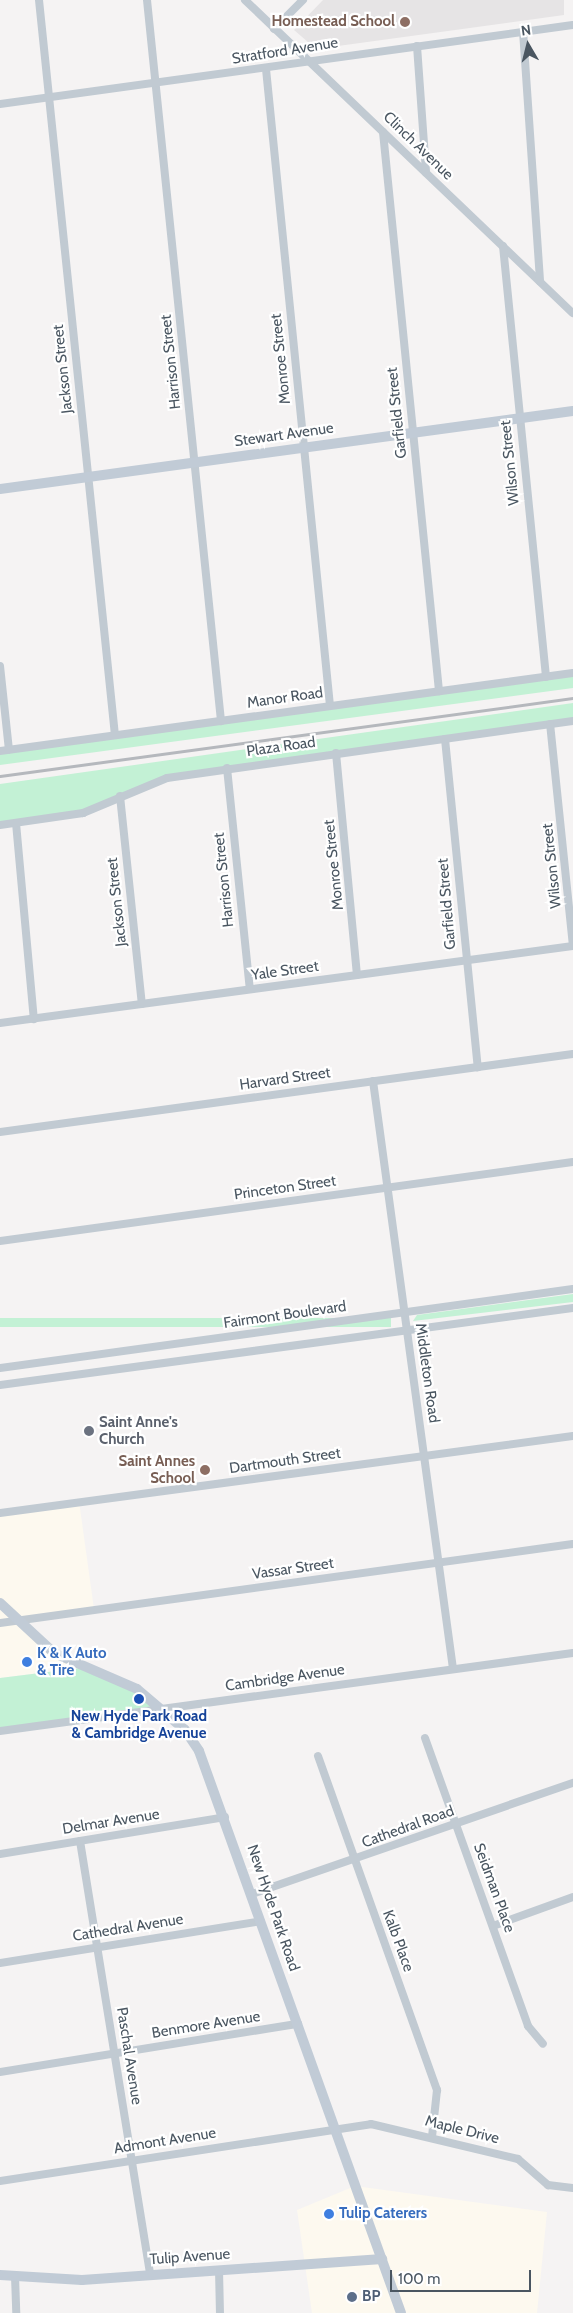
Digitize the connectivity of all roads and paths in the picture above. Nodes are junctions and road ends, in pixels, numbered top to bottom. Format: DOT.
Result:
graph roads {
  1 [pos="39,0"];
  2 [pos="147,0"];
  3 [pos="244,0"];
  4 [pos="303,0"];
  5 [pos="573,25"];
  6 [pos="274,29"];
  7 [pos="523,31"];
  8 [pos="417,46"];
  9 [pos="310,61"];
  10 [pos="266,69"];
  11 [pos="156,83"];
  12 [pos="49,97"];
  13 [pos="0,104"];
  14 [pos="383,132"];
  15 [pos="426,173"];
  16 [pos="504,246"];
  17 [pos="540,281"];
  18 [pos="573,313"];
  19 [pos="573,411"];
  20 [pos="519,418"];
  21 [pos="412,432"];
  22 [pos="304,447"];
  23 [pos="195,462"];
  24 [pos="88,476"];
  25 [pos="0,488"];
  26 [pos="0,666"];
  27 [pos="573,673"];
  28 [pos="546,677"];
  29 [pos="439,691"];
  30 [pos="330,706"];
  31 [pos="221,721"];
  32 [pos="573,721"];
  33 [pos="550,724"];
  34 [pos="115,735"];
  35 [pos="444,739"];
  36 [pos="9,750"];
  37 [pos="0,751"];
  38 [pos="336,753"];
  39 [pos="227,768"];
  40 [pos="120,796"];
  41 [pos="16,823"];
  42 [pos="0,825"];
  43 [pos="573,946"];
  44 [pos="466,960"];
  45 [pos="357,975"];
  46 [pos="250,990"];
  47 [pos="142,1004"];
  48 [pos="34,1019"];
  49 [pos="0,1023"];
  50 [pos="573,1054"];
  51 [pos="478,1067"];
  52 [pos="373,1081"];
  53 [pos="0,1132"];
  54 [pos="573,1162"];
  55 [pos="388,1188"];
  56 [pos="0,1241"];
  57 [pos="573,1289"];
  58 [pos="573,1308"];
  59 [pos="405,1312"];
  60 [pos="407,1330"];
  61 [pos="0,1368"];
  62 [pos="0,1385"];
  63 [pos="573,1436"];
  64 [pos="424,1456"];
  65 [pos="0,1513"];
  66 [pos="573,1544"];
  67 [pos="439,1563"];
  68 [pos="0,1603"];
  69 [pos="16,1620"];
  70 [pos="0,1623"];
  71 [pos="573,1653"];
  72 [pos="453,1669"];
  73 [pos="162,1708"];
  74 [pos="0,1731"];
  75 [pos="426,1738"];
  76 [pos="318,1756"];
  77 [pos="573,1782"];
  78 [pos="226,1818"];
  79 [pos="456,1824"];
  80 [pos="80,1841"];
  81 [pos="0,1854"];
  82 [pos="355,1860"];
  83 [pos="252,1894"];
  84 [pos="573,1897"];
  85 [pos="261,1921"];
  86 [pos="492,1926"];
  87 [pos="97,1948"];
  88 [pos="0,1963"];
  89 [pos="298,2024"];
  90 [pos="543,2044"];
  91 [pos="114,2054"];
  92 [pos="0,2072"];
  93 [pos="334,2127"];
  94 [pos="432,2137"];
  95 [pos="132,2160"];
  96 [pos="0,2181"];
  97 [pos="573,2188"];
  98 [pos="382,2259"];
  99 [pos="218,2270"];
  100 [pos="0,2275"];
  101 [pos="150,2275"];
  102 [pos="15,2276"];
  103 [pos="16,2313"];
  104 [pos="220,2313"];
  105 [pos="401,2313"];
  1 -- 12 [label="street, Jackson Street"];
  2 -- 11 [label="street, Harrison Street"];
  3 -- 6 [label="street, Clinch Avenue"];
  4 -- 6 [label="street"];
  5 -- 7 [label="street, Stratford Avenue"];
  6 -- 9 [label="street, Clinch Avenue"];
  7 -- 8 [label="street, Stratford Avenue"];
  7 -- 17 [label="street"];
  8 -- 9 [label="street, Stratford Avenue"];
  8 -- 15 [label="street"];
  9 -- 10 [label="street, Stratford Avenue"];
  9 -- 14 [label="street, Clinch Avenue"];
  10 -- 11 [label="street, Stratford Avenue"];
  10 -- 22 [label="street, Monroe Street"];
  11 -- 12 [label="street, Stratford Avenue"];
  11 -- 23 [label="street, Harrison Street"];
  12 -- 13 [label="street, Stratford Avenue"];
  12 -- 24 [label="street, Jackson Street"];
  14 -- 15 [label="street, Clinch Avenue"];
  14 -- 21 [label="street, Garfield Street"];
  15 -- 16 [label="street, Clinch Avenue"];
  16 -- 17 [label="street, Clinch Avenue"];
  16 -- 20 [label="street, Wilson Street"];
  17 -- 18 [label="street, Clinch Avenue"];
  19 -- 20 [label="main road, Stewart Avenue"];
  20 -- 21 [label="main road, Stewart Avenue"];
  20 -- 28 [label="street, Wilson Street"];
  21 -- 22 [label="main road, Stewart Avenue"];
  21 -- 29 [label="street, Garfield Street"];
  22 -- 23 [label="main road, Stewart Avenue"];
  22 -- 30 [label="street, Monroe Street"];
  23 -- 24 [label="main road, Stewart Avenue"];
  23 -- 31 [label="street, Harrison Street"];
  24 -- 25 [label="main road, Stewart Avenue"];
  24 -- 34 [label="street, Jackson Street"];
  26 -- 36 [label="street"];
  27 -- 28 [label="street, Manor Road"];
  28 -- 29 [label="street, Manor Road"];
  29 -- 30 [label="street, Manor Road"];
  30 -- 31 [label="street, Manor Road"];
  31 -- 34 [label="street, Manor Road"];
  32 -- 33 [label="street, Plaza Road"];
  33 -- 35 [label="street, Plaza Road"];
  33 -- 43 [label="street, Wilson Street"];
  34 -- 36 [label="street, Manor Road"];
  35 -- 38 [label="street, Plaza Road"];
  35 -- 44 [label="street, Garfield Street"];
  36 -- 37 [label="street, Manor Road"];
  38 -- 39 [label="street, Plaza Road"];
  38 -- 45 [label="street, Monroe Street"];
  39 -- 40 [label="street, Plaza Road"];
  39 -- 46 [label="street, Harrison Street"];
  40 -- 41 [label="street, Plaza Road"];
  40 -- 47 [label="street, Jackson Street"];
  41 -- 42 [label="street, Plaza Road"];
  41 -- 48 [label="street"];
  43 -- 44 [label="street, Yale Street"];
  44 -- 45 [label="street, Yale Street"];
  44 -- 51 [label="street, Garfield Street"];
  45 -- 46 [label="street, Yale Street"];
  46 -- 47 [label="street, Yale Street"];
  47 -- 48 [label="street, Yale Street"];
  48 -- 49 [label="street, Yale Street"];
  50 -- 51 [label="street, Harvard Street"];
  51 -- 52 [label="street, Harvard Street"];
  52 -- 53 [label="street, Harvard Street"];
  52 -- 55 [label="street, Middleton Road"];
  54 -- 55 [label="street, Princeton Street"];
  55 -- 56 [label="street, Princeton Street"];
  55 -- 59 [label="street, Middleton Road"];
  57 -- 59 [label="street, Fairmont Boulevard"];
  58 -- 60 [label="street, Fairmont Boulevard"];
  59 -- 60 [label="street, Middleton Road"];
  59 -- 61 [label="street, Fairmont Boulevard"];
  60 -- 62 [label="street, Fairmont Boulevard"];
  60 -- 64 [label="street, Middleton Road"];
  63 -- 64 [label="street, Dartmouth Street"];
  64 -- 65 [label="street, Dartmouth Street"];
  64 -- 67 [label="street, Middleton Road"];
  66 -- 67 [label="street, Vassar Street"];
  67 -- 69 [label="street, Vassar Street"];
  67 -- 72 [label="street, Middleton Road"];
  68 -- 69 [label="main road, New Hyde Park Road"];
  69 -- 70 [label="street, Vassar Street"];
  69 -- 73 [label="main road, New Hyde Park Road"];
  71 -- 72 [label="street, Cambridge Avenue"];
  72 -- 73 [label="street, Cambridge Avenue"];
  73 -- 74 [label="street, Cambridge Avenue"];
  73 -- 78 [label="main road, New Hyde Park Road"];
  75 -- 79 [label="street, Seidman Place"];
  76 -- 82 [label="street, Kalb Place"];
  77 -- 79 [label="street, Cathedral Road"];
  78 -- 80 [label="street, Delmar Avenue"];
  78 -- 83 [label="main road, New Hyde Park Road"];
  79 -- 82 [label="street, Cathedral Road"];
  79 -- 86 [label="street, Seidman Place"];
  80 -- 81 [label="street, Delmar Avenue"];
  80 -- 87 [label="street, Paschal Avenue"];
  82 -- 83 [label="street, Cathedral Road"];
  82 -- 94 [label="street, Kalb Place"];
  83 -- 85 [label="main road, New Hyde Park Road"];
  84 -- 86 [label="street"];
  85 -- 87 [label="street, Cathedral Avenue"];
  85 -- 89 [label="main road, New Hyde Park Road"];
  86 -- 90 [label="street, Seidman Place"];
  87 -- 88 [label="street, Cathedral Avenue"];
  87 -- 91 [label="street, Paschal Avenue"];
  89 -- 91 [label="street, Benmore Avenue"];
  89 -- 93 [label="main road, New Hyde Park Road"];
  91 -- 92 [label="street, Benmore Avenue"];
  91 -- 95 [label="street, Paschal Avenue"];
  93 -- 94 [label="street, Maple Drive"];
  93 -- 95 [label="street, Admont Avenue"];
  93 -- 98 [label="main road, New Hyde Park Road"];
  94 -- 97 [label="street, Maple Drive"];
  95 -- 96 [label="street, Admont Avenue"];
  95 -- 101 [label="street, Paschal Avenue"];
  98 -- 99 [label="main road, Tulip Avenue"];
  98 -- 105 [label="main road, New Hyde Park Road"];
  99 -- 101 [label="main road, Tulip Avenue"];
  99 -- 104 [label="street"];
  100 -- 102 [label="main road, Tulip Avenue"];
  101 -- 102 [label="main road, Tulip Avenue"];
  102 -- 103 [label="street"];
}
